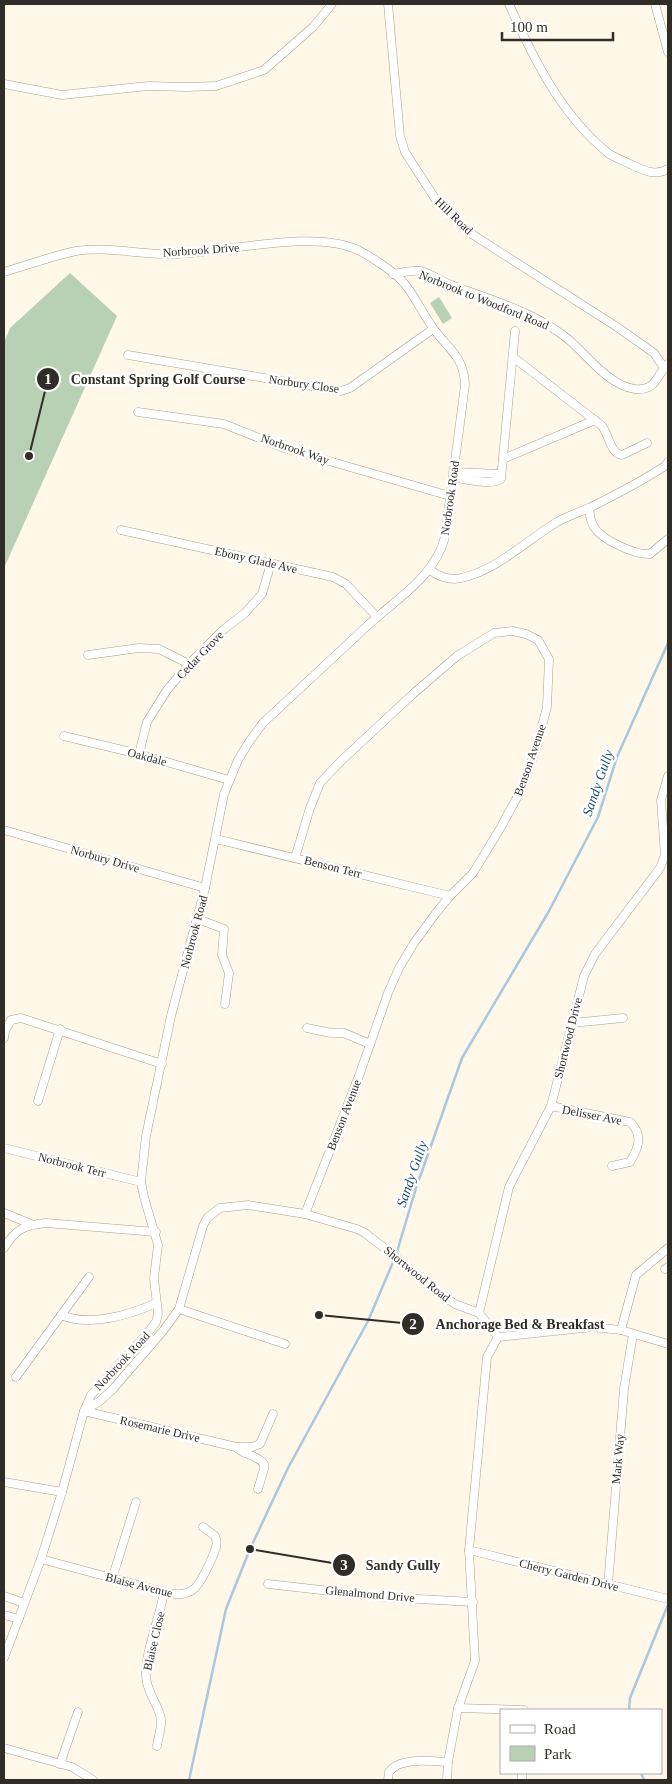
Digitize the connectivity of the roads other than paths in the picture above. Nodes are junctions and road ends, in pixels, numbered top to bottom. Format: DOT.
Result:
graph roads {
  1 [pos="332,4"];
  2 [pos="388,4"];
  3 [pos="509,4"];
  4 [pos="655,4"];
  5 [pos="668,52"];
  6 [pos="4,84"];
  7 [pos="668,169"];
  8 [pos="4,272"];
  9 [pos="393,274"];
  10 [pos="433,329"];
  11 [pos="516,331"];
  12 [pos="128,355"];
  13 [pos="513,357"];
  14 [pos="666,366"];
  15 [pos="138,412"];
  16 [pos="595,420"];
  17 [pos="647,443"];
  18 [pos="503,459"];
  19 [pos="668,462"];
  20 [pos="453,475"];
  21 [pos="450,496"];
  22 [pos="589,508"];
  23 [pos="121,530"];
  24 [pos="668,539"];
  25 [pos="271,563"];
  26 [pos="429,569"];
  27 [pos="377,617"];
  28 [pos="88,655"];
  29 [pos="188,664"];
  30 [pos="64,736"];
  31 [pos="138,754"];
  32 [pos="668,776"];
  33 [pos="229,780"];
  34 [pos="4,830"];
  35 [pos="216,839"];
  36 [pos="295,858"];
  37 [pos="205,888"];
  38 [pos="450,896"];
  39 [pos="198,919"];
  40 [pos="225,1004"];
  41 [pos="623,1018"];
  42 [pos="572,1023"];
  43 [pos="307,1028"];
  44 [pos="60,1029"];
  45 [pos="4,1038"];
  46 [pos="370,1044"];
  47 [pos="162,1064"];
  48 [pos="38,1100"];
  49 [pos="551,1106"];
  50 [pos="4,1148"];
  51 [pos="612,1166"];
  52 [pos="141,1182"];
  53 [pos="4,1213"];
  54 [pos="305,1214"];
  55 [pos="31,1224"];
  56 [pos="156,1232"];
  57 [pos="4,1248"];
  58 [pos="668,1248"];
  59 [pos="89,1277"];
  60 [pos="156,1303"];
  61 [pos="179,1309"];
  62 [pos="479,1313"];
  63 [pos="61,1315"];
  64 [pos="621,1330"];
  65 [pos="633,1334"];
  66 [pos="498,1337"];
  67 [pos="285,1344"];
  68 [pos="668,1344"];
  69 [pos="16,1377"];
  70 [pos="84,1411"];
  71 [pos="274,1414"];
  72 [pos="236,1447"];
  73 [pos="4,1482"];
  74 [pos="258,1489"];
  75 [pos="62,1492"];
  76 [pos="136,1502"];
  77 [pos="203,1527"];
  78 [pos="469,1550"];
  79 [pos="41,1559"];
  80 [pos="112,1579"];
  81 [pos="268,1584"];
  82 [pos="608,1585"];
  83 [pos="164,1592"];
  84 [pos="4,1596"];
  85 [pos="668,1599"];
  86 [pos="473,1602"];
  87 [pos="24,1603"];
  88 [pos="4,1615"];
  89 [pos="19,1619"];
  90 [pos="4,1657"];
  91 [pos="458,1708"];
  92 [pos="500,1709"];
  93 [pos="78,1712"];
  94 [pos="157,1746"];
  95 [pos="4,1748"];
  96 [pos="448,1762"];
  97 [pos="60,1764"];
  98 [pos="92,1780"];
  99 [pos="388,1780"];
  100 [pos="448,1780"];
  1 -- 6 [label="street"];
  2 -- 14 [label="street, Hill Road"];
  3 -- 7 [label="street"];
  4 -- 5 [label="street"];
  8 -- 9 [label="street, Norbrook Drive"];
  9 -- 10 [label="street, Norbrook Road"];
  9 -- 14 [label="street, Norbrook to Woodford Road"];
  10 -- 12 [label="street, Norbury Close"];
  10 -- 20 [label="street, Norbrook Road"];
  11 -- 13 [label="street"];
  13 -- 16 [label="street"];
  13 -- 18 [label="street"];
  15 -- 21 [label="street, Norbrook Way"];
  16 -- 17 [label="street"];
  16 -- 18 [label="street"];
  18 -- 20 [label="street"];
  19 -- 22 [label="street"];
  20 -- 21 [label="street, Norbrook Road"];
  21 -- 26 [label="street, Norbrook Road"];
  22 -- 24 [label="street"];
  22 -- 26 [label="street"];
  23 -- 25 [label="street, Ebony Glade Ave"];
  25 -- 27 [label="street, Ebony Glade Ave"];
  25 -- 29 [label="street, Cedar Grove"];
  26 -- 27 [label="street, Norbrook Road"];
  27 -- 33 [label="street, Norbrook Road"];
  28 -- 29 [label="street"];
  29 -- 31 [label="street, Cedar Grove"];
  30 -- 31 [label="street, Oakdale"];
  31 -- 33 [label="street, Oakdale"];
  32 -- 42 [label="street, Shortwood Drive"];
  33 -- 35 [label="street, Norbrook Road"];
  34 -- 37 [label="street, Norbury Drive"];
  35 -- 36 [label="street, Benson Terr"];
  35 -- 37 [label="street, Norbrook Road"];
  36 -- 38 [label="street, Benson Terr"];
  36 -- 38 [label="street, Benson Avenue"];
  37 -- 39 [label="street, Norbrook Road"];
  38 -- 46 [label="street, Benson Avenue"];
  39 -- 40 [label="street"];
  39 -- 47 [label="street, Norbrook Road"];
  41 -- 42 [label="street"];
  42 -- 49 [label="street, Shortwood Drive"];
  43 -- 46 [label="street"];
  44 -- 45 [label="street"];
  44 -- 47 [label="street"];
  44 -- 48 [label="street"];
  46 -- 54 [label="street, Benson Avenue"];
  47 -- 52 [label="street, Norbrook Road"];
  49 -- 51 [label="street, Delisser Ave"];
  49 -- 62 [label="street, Shortwood Drive"];
  50 -- 52 [label="street, Norbrook Terr"];
  52 -- 56 [label="street, Norbrook Road"];
  53 -- 55 [label="street"];
  54 -- 61 [label="street, Shortwood Road"];
  54 -- 62 [label="street, Shortwood Road"];
  55 -- 56 [label="street"];
  55 -- 57 [label="street"];
  56 -- 60 [label="street, Norbrook Road"];
  58 -- 64 [label="street"];
  59 -- 63 [label="street"];
  60 -- 63 [label="street"];
  60 -- 70 [label="street, Norbrook Road"];
  61 -- 67 [label="street"];
  61 -- 70 [label="street, Shortwood Road"];
  62 -- 66 [label="street"];
  63 -- 69 [label="street"];
  64 -- 65 [label="street"];
  64 -- 66 [label="street"];
  65 -- 68 [label="street"];
  65 -- 82 [label="street, Mark Way"];
  66 -- 78 [label="street"];
  70 -- 72 [label="street, Rosemarie Drive"];
  70 -- 75 [label="street, Norbrook Road"];
  71 -- 72 [label="street"];
  72 -- 74 [label="street"];
  73 -- 75 [label="street"];
  75 -- 79 [label="street, Norbrook Road"];
  76 -- 80 [label="street"];
  77 -- 83 [label="street, Blaise Avenue"];
  78 -- 82 [label="street, Cherry Garden Drive"];
  78 -- 86 [label="street"];
  79 -- 80 [label="street, Blaise Avenue"];
  79 -- 87 [label="street, Norbrook Road"];
  80 -- 83 [label="street, Blaise Avenue"];
  81 -- 86 [label="street, Glenalmond Drive"];
  82 -- 85 [label="street, Cherry Garden Drive"];
  83 -- 94 [label="street, Blaise Close"];
  84 -- 87 [label="street"];
  86 -- 91 [label="street"];
  87 -- 89 [label="street, Norbrook Road"];
  88 -- 89 [label="street"];
  89 -- 90 [label="street, Norbrook Road"];
  91 -- 92 [label="street"];
  91 -- 96 [label="street"];
  93 -- 97 [label="street"];
  95 -- 97 [label="street"];
  96 -- 99 [label="street"];
  96 -- 100 [label="street"];
  97 -- 98 [label="street"];
}
